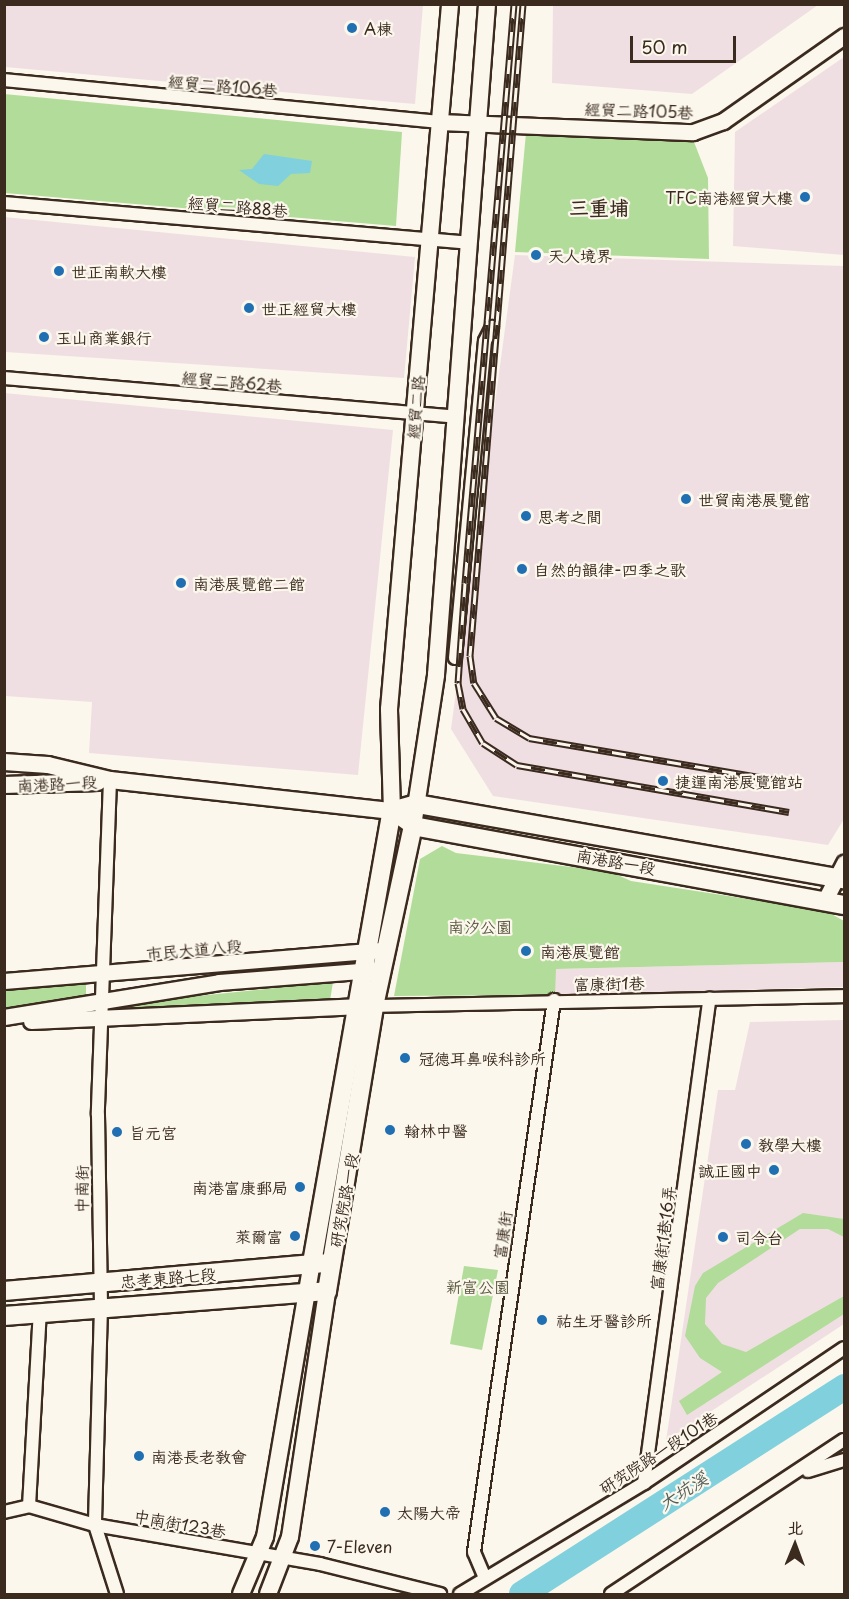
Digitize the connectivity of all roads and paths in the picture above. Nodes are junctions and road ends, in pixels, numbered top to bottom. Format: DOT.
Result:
graph roads {
  1 [pos="450,4"];
  2 [pos="487,4"];
  3 [pos="844,36"];
  4 [pos="4,81"];
  5 [pos="477,120"];
  6 [pos="439,122"];
  7 [pos="4,203"];
  8 [pos="429,240"];
  9 [pos="468,243"];
  10 [pos="492,327"];
  11 [pos="4,378"];
  12 [pos="414,413"];
  13 [pos="456,417"];
  14 [pos="455,658"];
  15 [pos="4,762"];
  16 [pos="110,780"];
  17 [pos="4,785"];
  18 [pos="46,787"];
  19 [pos="4,798"];
  20 [pos="417,804"];
  21 [pos="392,811"];
  22 [pos="413,826"];
  23 [pos="842,873"];
  24 [pos="825,900"];
  25 [pos="844,905"];
  26 [pos="386,950"];
  27 [pos="366,951"];
  28 [pos="362,970"];
  29 [pos="382,970"];
  30 [pos="106,974"];
  31 [pos="4,981"];
  32 [pos="844,996"];
  33 [pos="710,998"];
  34 [pos="104,999"];
  35 [pos="554,1000"];
  36 [pos="356,1006"];
  37 [pos="375,1006"];
  38 [pos="102,1018"];
  39 [pos="4,1019"];
  40 [pos="312,1263"];
  41 [pos="332,1263"];
  42 [pos="99,1283"];
  43 [pos="4,1291"];
  44 [pos="307,1291"];
  45 [pos="327,1291"];
  46 [pos="101,1307"];
  47 [pos="40,1312"];
  48 [pos="4,1316"];
  49 [pos="844,1348"];
  50 [pos="844,1440"];
  51 [pos="844,1460"];
  52 [pos="790,1479"];
  53 [pos="644,1483"];
  54 [pos="29,1506"];
  55 [pos="4,1512"];
  56 [pos="95,1525"];
  57 [pos="260,1553"];
  58 [pos="284,1557"];
  59 [pos="485,1578"];
  60 [pos="117,1594"];
  61 [pos="241,1594"];
  62 [pos="268,1594"];
  63 [pos="440,1594"];
  64 [pos="460,1594"];
  65 [pos="611,1594"];
  1 -- 6 [label="main road, 經貿二路"];
  2 -- 5 [label="main road"];
  3 -- 5 [label="street, 經貿二路105巷"];
  4 -- 6 [label="street, 經貿二路106巷"];
  5 -- 6 [label="street, 經貿二路105巷"];
  5 -- 9 [label="main road"];
  6 -- 8 [label="main road, 經貿二路"];
  7 -- 8 [label="street, 經貿二路88巷"];
  8 -- 9 [label="street, 經貿二路88巷"];
  8 -- 12 [label="main road, 經貿二路"];
  9 -- 13 [label="main road"];
  10 -- 14 [label="street"];
  11 -- 12 [label="street, 經貿二路62巷"];
  12 -- 13 [label="street, 經貿二路62巷"];
  12 -- 21 [label="main road, 經貿二路"];
  13 -- 20 [label="main road"];
  15 -- 16 [label="main road, 南港路一段"];
  16 -- 18 [label="main road, 南港路一段"];
  16 -- 21 [label="main road, 南港路一段"];
  16 -- 30 [label="street, 中南街"];
  17 -- 18 [label="main road, 南港路一段"];
  18 -- 19 [label="main road"];
  20 -- 21 [label="main road, 南港路一段"];
  20 -- 22 [label="main road, 研究院路一段"];
  20 -- 23 [label="main road, 南港路一段"];
  21 -- 22 [label="main road, 南港路一段"];
  21 -- 27 [label="main road, 研究院路一段"];
  22 -- 24 [label="main road, 南港路一段"];
  22 -- 26 [label="main road, 研究院路一段"];
  23 -- 24 [label="street"];
  24 -- 25 [label="main road, 南港路一段"];
  26 -- 27 [label="street, 市民大道八段"];
  26 -- 29 [label="main road, 研究院路一段"];
  27 -- 28 [label="main road, 研究院路一段"];
  27 -- 30 [label="street, 市民大道八段"];
  28 -- 29 [label="street"];
  28 -- 34 [label="street"];
  28 -- 36 [label="main road, 研究院路一段"];
  29 -- 37 [label="main road, 研究院路一段"];
  30 -- 31 [label="street, 市民大道八段"];
  30 -- 34 [label="street, 中南街"];
  32 -- 33 [label="street, 富康街1巷"];
  33 -- 35 [label="street, 富康街1巷"];
  33 -- 53 [label="street, 富康街1巷16弄"];
  34 -- 38 [label="street, 中南街"];
  34 -- 39 [label="street"];
  35 -- 37 [label="street, 富康街1巷"];
  35 -- 59 [label="street, 富康街"];
  36 -- 37 [label="street"];
  36 -- 38 [label="street"];
  36 -- 40 [label="main road, 研究院路一段"];
  37 -- 41 [label="main road, 研究院路一段"];
  38 -- 39 [label="street"];
  38 -- 42 [label="street, 中南街"];
  40 -- 41 [label="main road, 忠孝東路七段"];
  40 -- 42 [label="main road, 忠孝東路七段"];
  40 -- 44 [label="main road, 研究院路一段"];
  41 -- 45 [label="main road, 研究院路一段"];
  42 -- 43 [label="main road, 忠孝東路七段"];
  42 -- 46 [label="street, 中南街"];
  44 -- 45 [label="main road, 忠孝東路七段"];
  44 -- 46 [label="main road, 忠孝東路七段"];
  44 -- 57 [label="main road, 研究院路一段"];
  45 -- 58 [label="main road, 研究院路一段"];
  46 -- 47 [label="main road, 忠孝東路七段"];
  46 -- 56 [label="street, 中南街"];
  47 -- 48 [label="main road, 忠孝東路七段"];
  47 -- 54 [label="street"];
  49 -- 53 [label="street, 研究院路一段101巷"];
  50 -- 52 [label="street"];
  51 -- 52 [label="street"];
  52 -- 65 [label="street"];
  53 -- 59 [label="street, 研究院路一段101巷"];
  54 -- 55 [label="street"];
  54 -- 56 [label="street, 中南街123巷"];
  56 -- 57 [label="street, 中南街123巷"];
  56 -- 60 [label="street, 中南街"];
  57 -- 58 [label="street"];
  57 -- 61 [label="main road, 研究院路一段"];
  58 -- 62 [label="main road, 研究院路一段"];
  58 -- 63 [label="street"];
  59 -- 64 [label="street, 研究院路一段101巷"];
}
